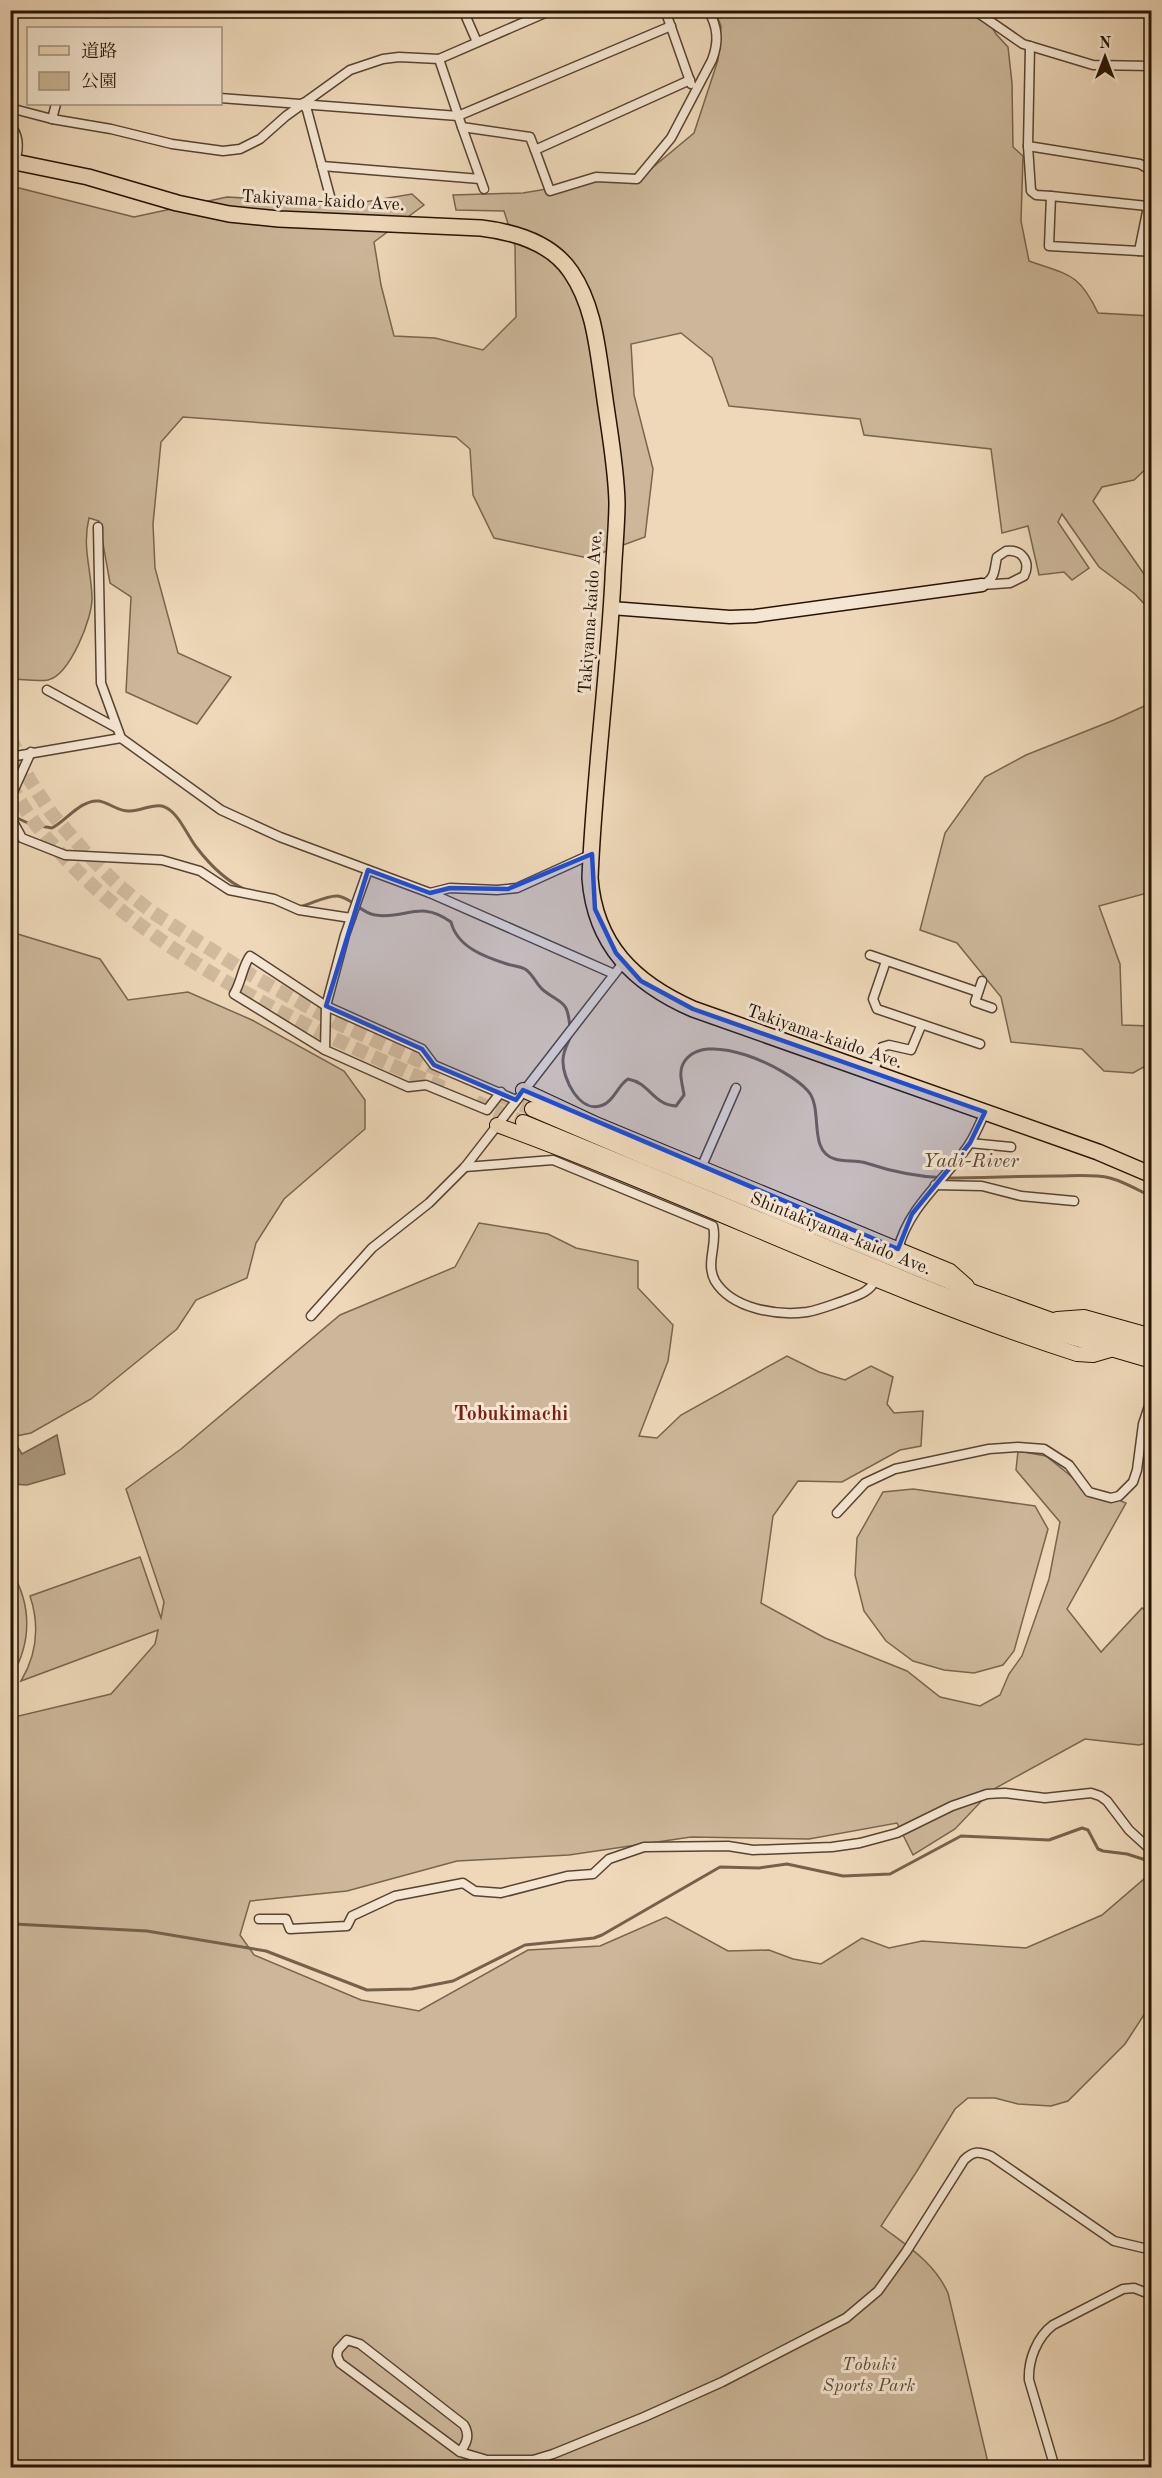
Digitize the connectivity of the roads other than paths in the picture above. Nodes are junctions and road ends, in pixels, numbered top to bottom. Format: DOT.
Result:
graph roads {
  1 [pos="463,10"];
  2 [pos="552,10"];
  3 [pos="665,10"];
  4 [pos="708,10"];
  5 [pos="974,10"];
  6 [pos="671,26"];
  7 [pos="477,42"];
  8 [pos="1030,46"];
  9 [pos="439,59"];
  10 [pos="1152,66"];
  11 [pos="690,80"];
  12 [pos="695,93"];
  13 [pos="222,98"];
  14 [pos="303,104"];
  15 [pos="56,105"];
  16 [pos="10,108"];
  17 [pos="458,116"];
  18 [pos="52,119"];
  19 [pos="10,125"];
  20 [pos="462,127"];
  21 [pos="1029,146"];
  22 [pos="535,150"];
  23 [pos="13,161"];
  24 [pos="322,166"];
  25 [pos="1152,171"];
  26 [pos="480,179"];
  27 [pos="1152,187"];
  28 [pos="483,189"];
  29 [pos="1051,196"];
  30 [pos="331,200"];
  31 [pos="1147,206"];
  32 [pos="1139,252"];
  33 [pos="1152,252"];
  34 [pos="98,527"];
  35 [pos="982,585"];
  36 [pos="611,608"];
  37 [pos="47,690"];
  38 [pos="116,727"];
  39 [pos="121,738"];
  40 [pos="31,752"];
  41 [pos="10,757"];
  42 [pos="12,814"];
  43 [pos="592,854"];
  44 [pos="368,870"];
  45 [pos="429,893"];
  46 [pos="351,918"];
  47 [pos="870,955"];
  48 [pos="886,961"];
  49 [pos="619,969"];
  50 [pos="982,981"];
  51 [pos="978,992"];
  52 [pos="326,1006"];
  53 [pos="992,1008"];
  54 [pos="921,1026"];
  55 [pos="980,1044"];
  56 [pos="325,1050"];
  57 [pos="873,1074"];
  58 [pos="736,1088"];
  59 [pos="501,1092"];
  60 [pos="519,1095"];
  61 [pos="532,1108"];
  62 [pos="985,1112"];
  63 [pos="523,1122"];
  64 [pos="497,1125"];
  65 [pos="970,1143"];
  66 [pos="1011,1147"];
  67 [pos="465,1167"];
  68 [pos="701,1168"];
  69 [pos="1152,1175"];
  70 [pos="936,1184"];
  71 [pos="1074,1201"];
  72 [pos="716,1220"];
  73 [pos="898,1249"];
  74 [pos="876,1280"];
  75 [pos="974,1292"];
  76 [pos="311,1316"];
  77 [pos="1052,1320"];
  78 [pos="1152,1336"];
  79 [pos="1112,1349"];
  80 [pos="1152,1349"];
  81 [pos="1152,1361"];
  82 [pos="1151,1398"];
  83 [pos="1147,1425"];
  84 [pos="837,1512"];
  85 [pos="1152,1851"];
  86 [pos="260,1919"];
  87 [pos="1152,2250"];
  88 [pos="1152,2295"];
  89 [pos="460,2452"];
  90 [pos="1055,2468"];
  1 -- 7 [label="street"];
  2 -- 7 [label="street"];
  3 -- 6 [label="street"];
  4 -- 12 [label="street"];
  5 -- 8 [label="street"];
  6 -- 11 [label="street"];
  6 -- 17 [label="street"];
  7 -- 9 [label="street"];
  8 -- 10 [label="street"];
  8 -- 21 [label="street"];
  9 -- 14 [label="street"];
  9 -- 17 [label="street"];
  11 -- 12 [label="street"];
  11 -- 22 [label="street"];
  12 -- 22 [label="street"];
  13 -- 14 [label="street"];
  14 -- 17 [label="street"];
  14 -- 18 [label="street"];
  14 -- 24 [label="street"];
  15 -- 18 [label="street"];
  16 -- 18 [label="street"];
  17 -- 20 [label="street"];
  19 -- 23 [label="street"];
  20 -- 22 [label="street"];
  20 -- 26 [label="street"];
  21 -- 25 [label="street"];
  21 -- 29 [label="street"];
  23 -- 36 [label="highway, Takiyama-kaido Ave."];
  24 -- 26 [label="street"];
  24 -- 30 [label="street"];
  26 -- 28 [label="street"];
  27 -- 31 [label="street"];
  29 -- 31 [label="street"];
  29 -- 32 [label="street"];
  31 -- 32 [label="street"];
  32 -- 33 [label="street"];
  34 -- 38 [label="street"];
  35 -- 35 [label="street"];
  35 -- 36 [label="street"];
  36 -- 43 [label="highway, Takiyama-kaido Ave."];
  37 -- 38 [label="street"];
  38 -- 39 [label="street"];
  39 -- 40 [label="street"];
  39 -- 44 [label="street"];
  40 -- 41 [label="street"];
  40 -- 42 [label="street"];
  42 -- 46 [label="street"];
  43 -- 45 [label="street"];
  43 -- 49 [label="highway, Takiyama-kaido Ave."];
  44 -- 45 [label="street"];
  44 -- 46 [label="street"];
  45 -- 49 [label="street"];
  46 -- 52 [label="street"];
  47 -- 48 [label="street"];
  48 -- 51 [label="street"];
  48 -- 54 [label="street"];
  49 -- 57 [label="highway, Takiyama-kaido Ave."];
  49 -- 60 [label="street"];
  50 -- 51 [label="street"];
  51 -- 53 [label="street"];
  52 -- 56 [label="street"];
  52 -- 56 [label="street"];
  52 -- 59 [label="street"];
  54 -- 55 [label="street"];
  54 -- 57 [label="street"];
  56 -- 59 [label="street"];
  57 -- 62 [label="highway, Takiyama-kaido Ave."];
  58 -- 68 [label="street"];
  59 -- 60 [label="street"];
  60 -- 64 [label="street"];
  60 -- 68 [label="main road"];
  61 -- 75 [label="main road, Shintakiyama-kaido Ave."];
  62 -- 65 [label="street"];
  62 -- 69 [label="highway, Takiyama-kaido Ave."];
  63 -- 79 [label="main road, Shintakiyama-kaido Ave."];
  64 -- 67 [label="street"];
  64 -- 72 [label="main road"];
  65 -- 66 [label="street"];
  65 -- 70 [label="street"];
  67 -- 72 [label="street"];
  67 -- 76 [label="street"];
  68 -- 73 [label="main road"];
  70 -- 71 [label="street"];
  70 -- 73 [label="street"];
  72 -- 74 [label="main road"];
  72 -- 74 [label="street"];
  73 -- 75 [label="main road"];
  74 -- 79 [label="main road"];
  75 -- 77 [label="main road, Shintakiyama-kaido Ave."];
  77 -- 78 [label="main road"];
  77 -- 80 [label="main road, Shintakiyama-kaido Ave."];
  79 -- 81 [label="main road, Shintakiyama-kaido Ave."];
  82 -- 83 [label="street"];
  83 -- 84 [label="street"];
  85 -- 86 [label="street"];
  87 -- 89 [label="street"];
  88 -- 90 [label="street"];
  89 -- 89 [label="street"];
}
